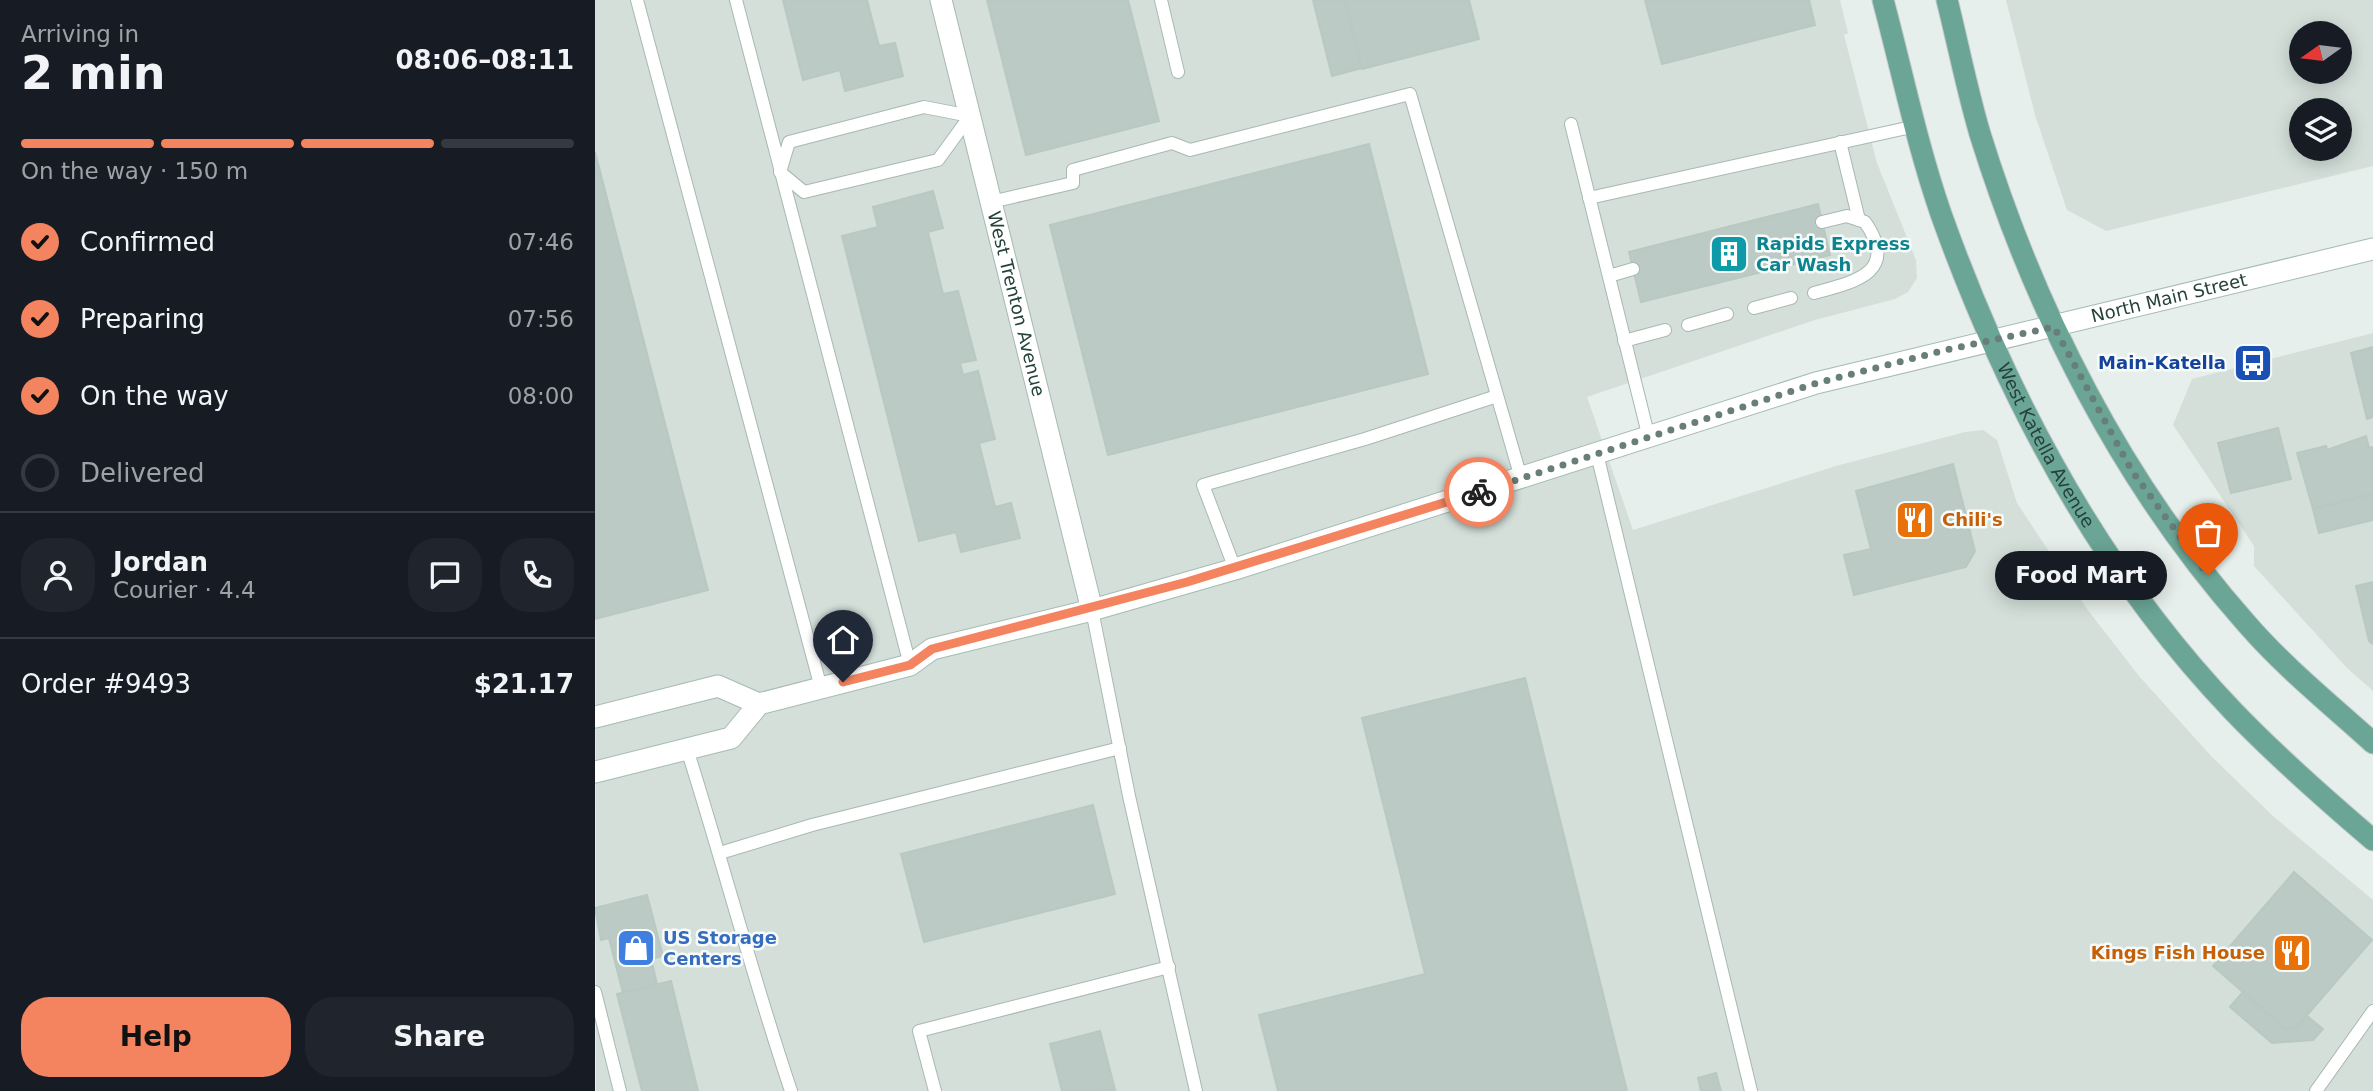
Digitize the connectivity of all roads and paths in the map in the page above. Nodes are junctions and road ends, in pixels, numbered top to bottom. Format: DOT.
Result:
graph roads {
  1 [pos="637,0"];
  2 [pos="736,0"];
  3 [pos="941,0"];
  4 [pos="1161,0"];
  5 [pos="1883,0"];
  6 [pos="1947,0"];
  7 [pos="1178,72"];
  8 [pos="970,116"];
  9 [pos="1571,124"];
  10 [pos="1916,125"];
  11 [pos="1840,142"];
  12 [pos="779,172"];
  13 [pos="1589,198"];
  14 [pos="991,202"];
  15 [pos="1859,220"];
  16 [pos="1822,222"];
  17 [pos="2373,249"];
  18 [pos="1633,269"];
  19 [pos="1609,276"];
  20 [pos="1814,293"];
  21 [pos="1791,298"];
  22 [pos="1754,308"];
  23 [pos="1727,314"];
  24 [pos="1688,325"];
  25 [pos="2054,327"];
  26 [pos="1665,330"];
  27 [pos="1992,340"];
  28 [pos="1624,341"];
  29 [pos="1497,396"];
  30 [pos="1649,438"];
  31 [pos="1597,454"];
  32 [pos="1521,478"];
  33 [pos="1234,569"];
  34 [pos="1092,610"];
  35 [pos="910,665"];
  36 [pos="821,688"];
  37 [pos="759,704"];
  38 [pos="595,717"];
  39 [pos="2373,743"];
  40 [pos="1120,748"];
  41 [pos="687,749"];
  42 [pos="595,772"];
  43 [pos="2373,840"];
  44 [pos="720,853"];
  45 [pos="1169,967"];
  46 [pos="595,992"];
  47 [pos="2373,1011"];
  48 [pos="620,1091"];
  49 [pos="791,1091"];
  50 [pos="935,1091"];
  51 [pos="1196,1091"];
  52 [pos="1751,1091"];
  53 [pos="2316,1091"];
  1 -- 36 [label="lane"];
  2 -- 12 [label="lane"];
  3 -- 8 [label="main road, West Trenton Avenue"];
  4 -- 7 [label="lane"];
  5 -- 10 [label="main road, West Katella Avenue"];
  6 -- 25 [label="main road"];
  8 -- 12 [label="lane"];
  8 -- 12 [label="lane"];
  8 -- 14 [label="main road, West Trenton Avenue"];
  9 -- 13 [label="lane"];
  10 -- 11 [label="lane"];
  10 -- 27 [label="main road, West Katella Avenue"];
  11 -- 13 [label="lane"];
  11 -- 15 [label="lane"];
  12 -- 35 [label="lane"];
  13 -- 19 [label="lane"];
  14 -- 29 [label="lane"];
  14 -- 34 [label="main road, West Trenton Avenue"];
  15 -- 16 [label="lane"];
  15 -- 20 [label="lane"];
  17 -- 25 [label="main road, North Main Street"];
  18 -- 19 [label="lane"];
  19 -- 28 [label="lane"];
  21 -- 22 [label="lane"];
  23 -- 24 [label="lane"];
  25 -- 27 [label="main road, North Main Street"];
  25 -- 39 [label="main road"];
  26 -- 28 [label="lane"];
  27 -- 30 [label="main road, North Main Street"];
  27 -- 43 [label="main road, West Katella Avenue"];
  28 -- 30 [label="lane"];
  29 -- 32 [label="lane"];
  29 -- 33 [label="lane"];
  30 -- 31 [label="main road, North Main Street"];
  31 -- 32 [label="main road, North Main Street"];
  31 -- 52 [label="lane"];
  32 -- 33 [label="main road, North Main Street"];
  33 -- 34 [label="main road, North Main Street"];
  34 -- 35 [label="main road, North Main Street"];
  34 -- 40 [label="lane"];
  35 -- 36 [label="main road, North Main Street"];
  36 -- 37 [label="main road, North Main Street"];
  37 -- 38 [label="main road"];
  37 -- 41 [label="main road"];
  40 -- 44 [label="lane"];
  40 -- 45 [label="lane"];
  41 -- 42 [label="main road"];
  41 -- 44 [label="lane"];
  44 -- 49 [label="lane"];
  45 -- 50 [label="lane"];
  45 -- 51 [label="lane"];
  46 -- 48 [label="lane"];
  47 -- 53 [label="lane"];
}
